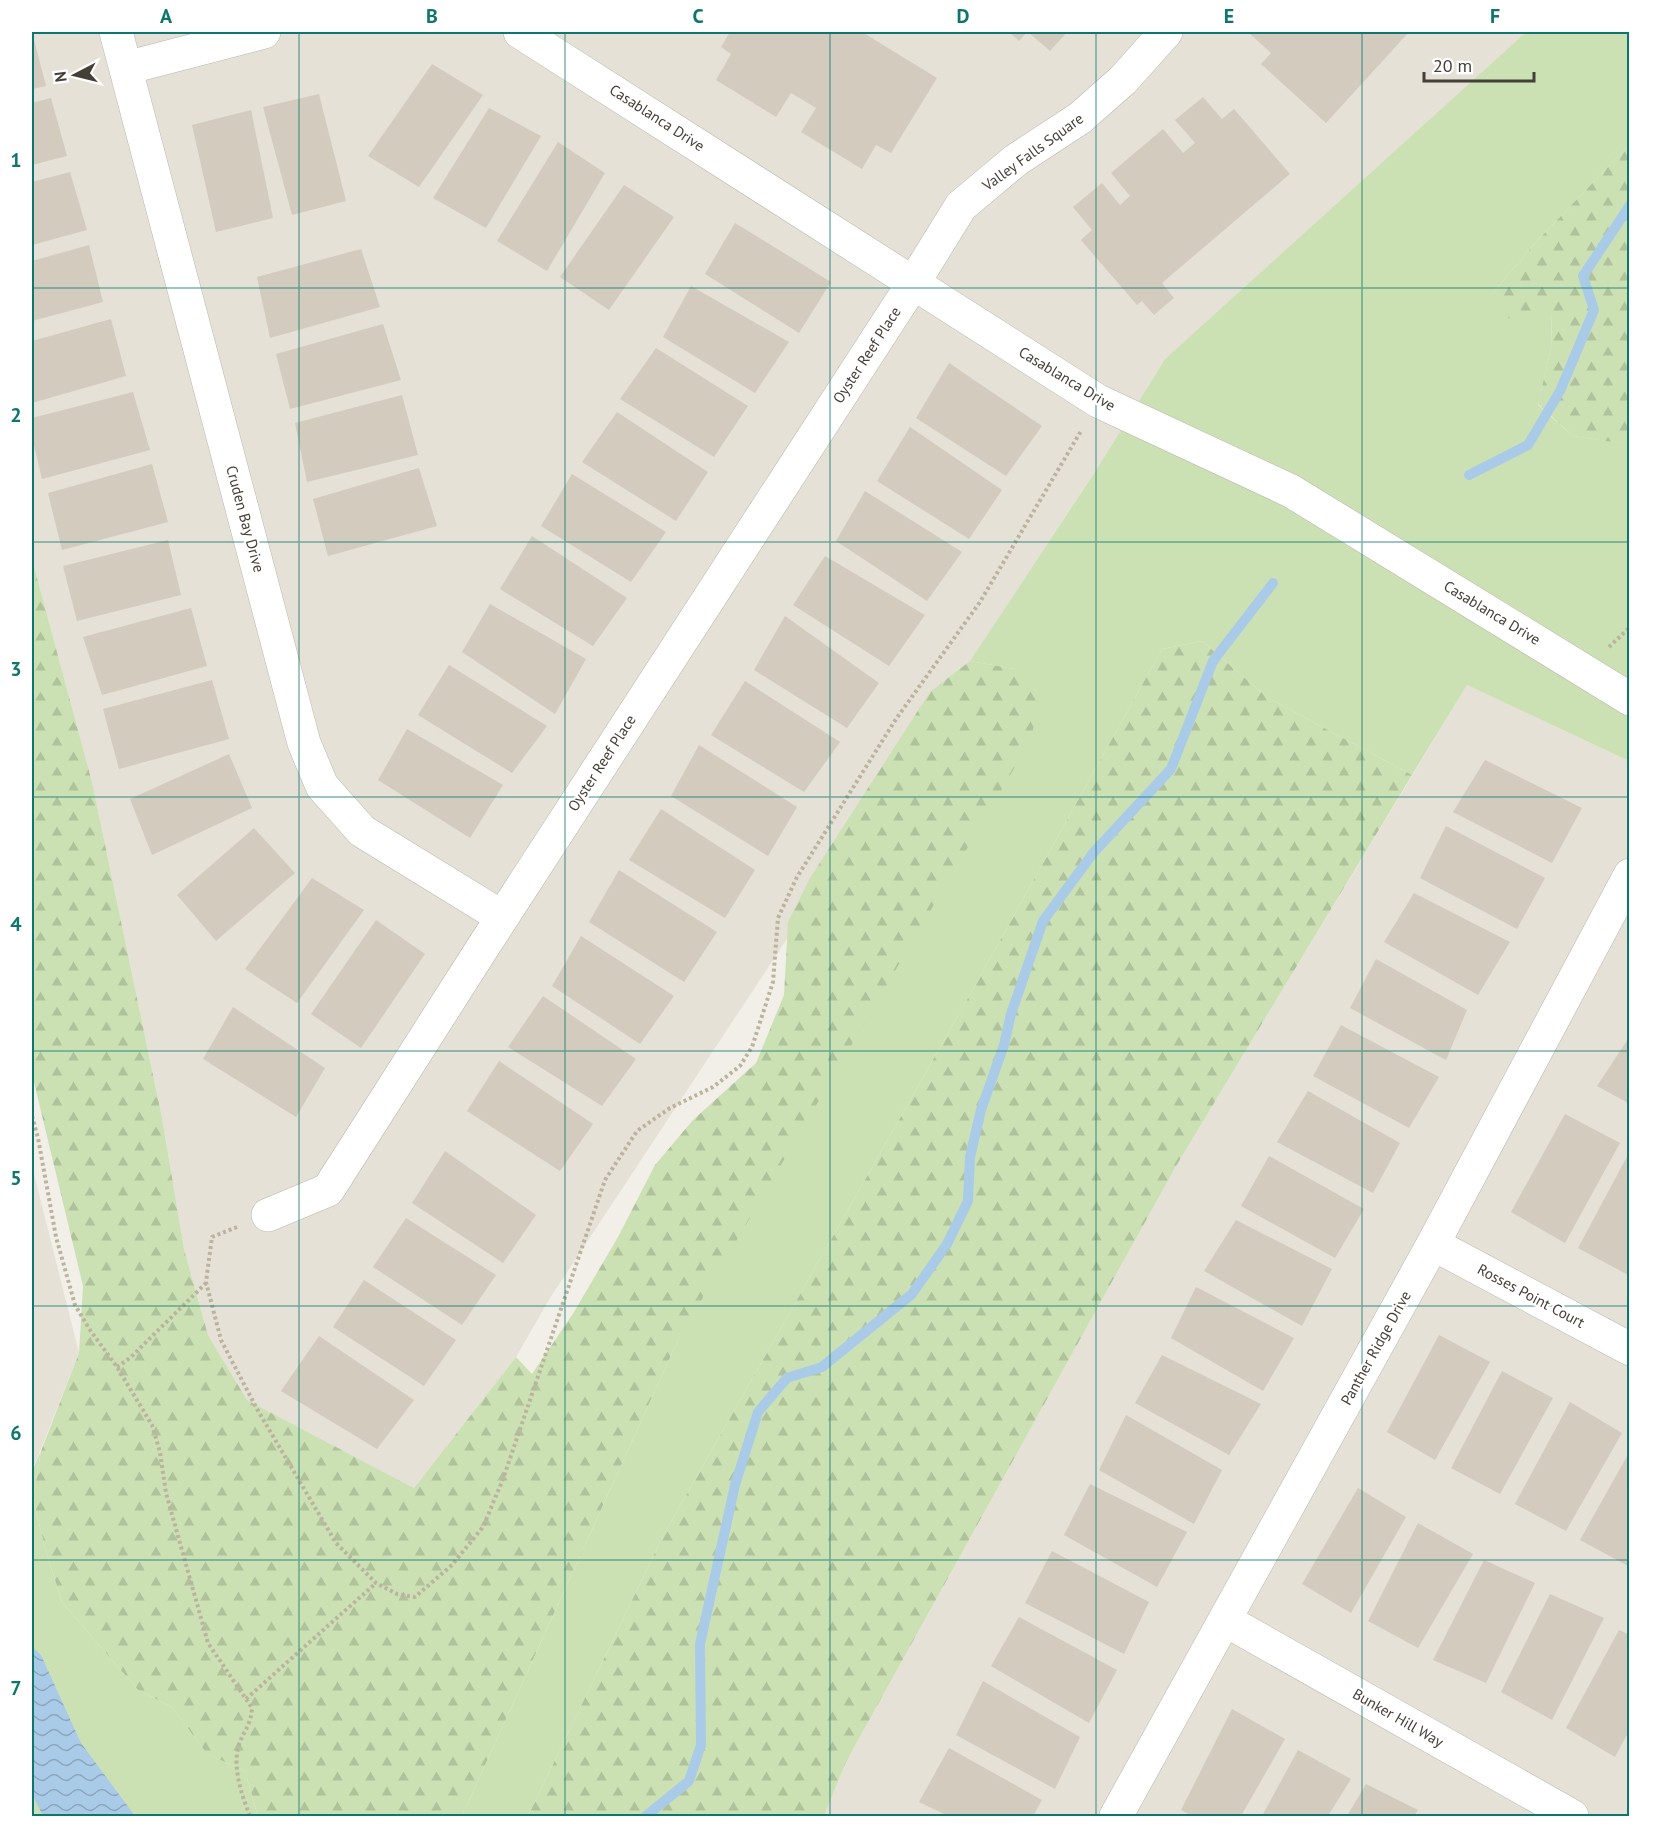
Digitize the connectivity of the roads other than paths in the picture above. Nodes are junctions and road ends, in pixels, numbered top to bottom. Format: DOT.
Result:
graph roads {
  1 [pos="116,32"];
  2 [pos="264,32"];
  3 [pos="520,32"];
  4 [pos="1166,32"];
  5 [pos="126,68"];
  6 [pos="914,282"];
  7 [pos="1629,699"];
  8 [pos="1629,875"];
  9 [pos="502,917"];
  10 [pos="268,1215"];
  11 [pos="1433,1244"];
  12 [pos="1629,1349"];
  13 [pos="1225,1620"];
  14 [pos="1116,1816"];
  15 [pos="1572,1816"];
  1 -- 5 [label="street, Cruden Bay Drive"];
  2 -- 5 [label="street"];
  3 -- 6 [label="street, Casablanca Drive"];
  4 -- 6 [label="street, Valley Falls Square"];
  5 -- 9 [label="street, Cruden Bay Drive"];
  6 -- 7 [label="street, Casablanca Drive"];
  6 -- 9 [label="street, Oyster Reef Place"];
  8 -- 11 [label="street, Panther Ridge Drive"];
  9 -- 10 [label="street, Oyster Reef Place"];
  11 -- 12 [label="street, Rosses Point Court"];
  11 -- 13 [label="street, Panther Ridge Drive"];
  13 -- 14 [label="street, Panther Ridge Drive"];
  13 -- 15 [label="street, Bunker Hill Way"];
}
